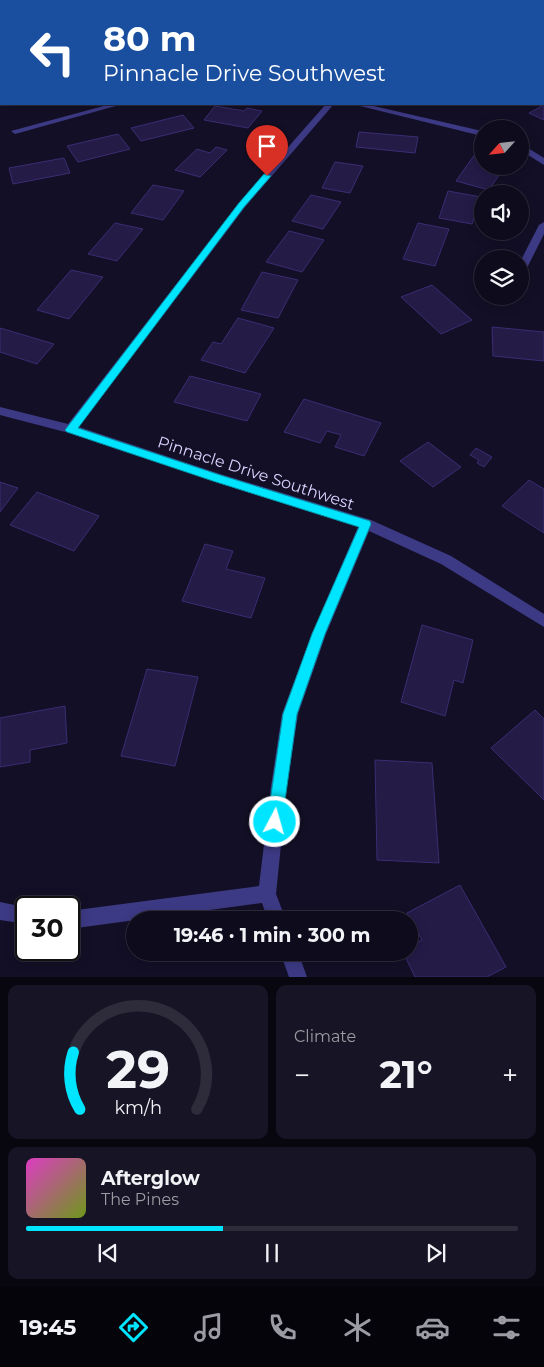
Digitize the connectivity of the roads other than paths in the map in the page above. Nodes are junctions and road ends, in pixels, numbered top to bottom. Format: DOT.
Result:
graph roads {
  1 [pos="115,105"];
  2 [pos="329,105"];
  3 [pos="360,105"];
  4 [pos="14,131"];
  5 [pos="474,132"];
  6 [pos="529,152"];
  7 [pos="544,162"];
  8 [pos="544,226"];
  9 [pos="529,255"];
  10 [pos="0,411"];
  11 [pos="71,430"];
  12 [pos="366,524"];
  13 [pos="544,621"];
  14 [pos="267,894"];
  15 [pos="0,911"];
  16 [pos="274,911"];
  17 [pos="15,913"];
  18 [pos="80,919"];
  19 [pos="292,961"];
  20 [pos="298,977"];
  1 -- 4 [label="street"];
  2 -- 11 [label="street"];
  3 -- 5 [label="street"];
  6 -- 7 [label="street"];
  8 -- 9 [label="street"];
  10 -- 11 [label="street, Pinnacle Drive Southwest"];
  11 -- 12 [label="street, Pinnacle Drive Southwest"];
  12 -- 13 [label="street, Pinnacle Drive Southwest"];
  12 -- 14 [label="street"];
  14 -- 16 [label="street"];
  14 -- 18 [label="street"];
  15 -- 17 [label="street"];
  19 -- 20 [label="street"];
}
